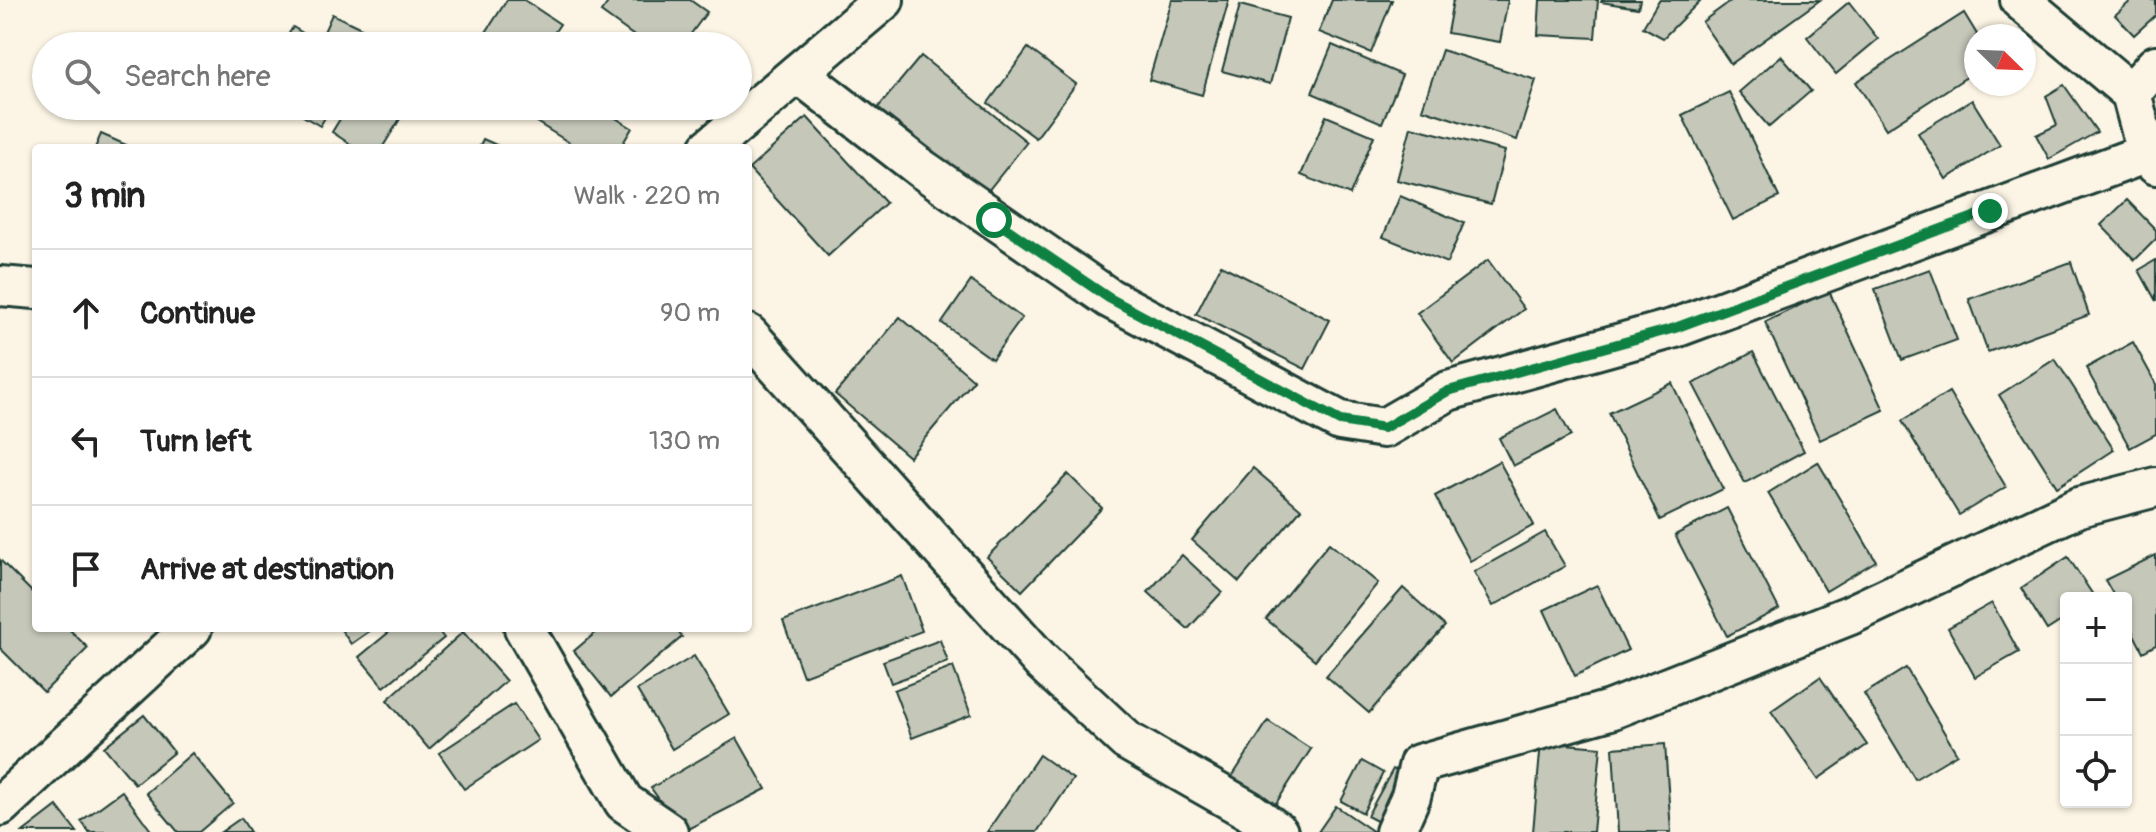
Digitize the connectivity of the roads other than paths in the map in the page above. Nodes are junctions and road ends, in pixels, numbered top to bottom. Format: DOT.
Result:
graph roads {
  1 [pos="884,0"];
  2 [pos="2020,0"];
  3 [pos="2156,65"];
  4 [pos="798,73"];
  5 [pos="2131,93"];
  6 [pos="752,112"];
  7 [pos="742,120"];
  8 [pos="714,144"];
  9 [pos="2152,159"];
  10 [pos="0,286"];
  11 [pos="32,289"];
  12 [pos="752,338"];
  13 [pos="2156,487"];
  14 [pos="188,632"];
  15 [pos="526,632"];
  16 [pos="0,806"];
  17 [pos="668,832"];
  18 [pos="1278,832"];
  19 [pos="1395,832"];
  1 -- 4 [label="street"];
  2 -- 5 [label="street"];
  3 -- 5 [label="street"];
  4 -- 6 [label="street"];
  4 -- 9 [label="street"];
  5 -- 9 [label="street"];
  7 -- 8 [label="street"];
  10 -- 11 [label="street"];
  12 -- 18 [label="street"];
  13 -- 19 [label="street"];
  14 -- 16 [label="street"];
  15 -- 17 [label="street"];
}
